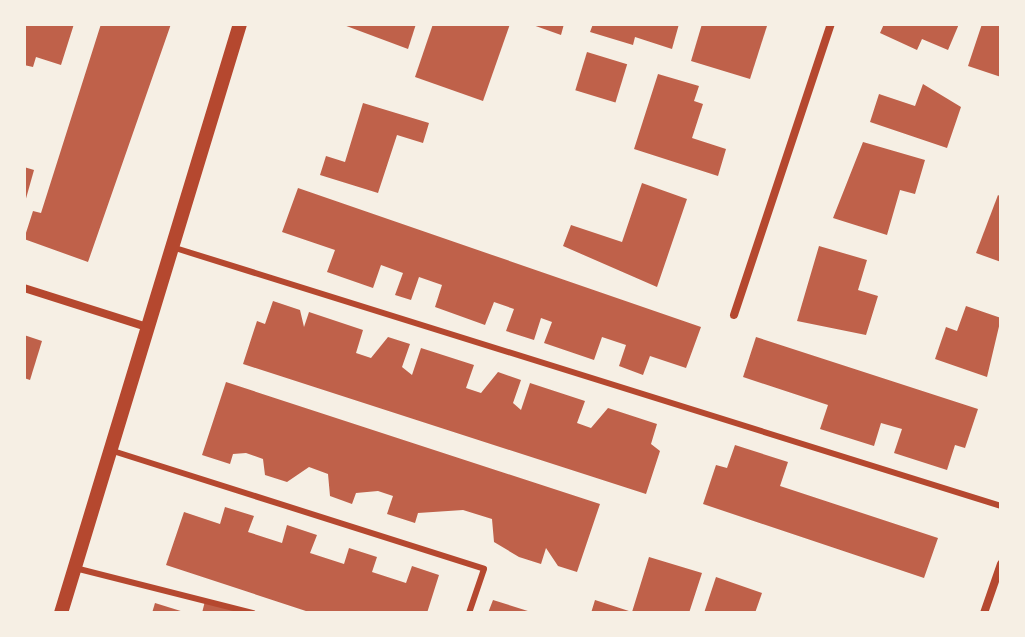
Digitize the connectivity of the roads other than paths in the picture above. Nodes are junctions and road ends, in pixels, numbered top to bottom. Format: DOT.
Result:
graph roads {
  1 [pos="240,24"];
  2 [pos="831,24"];
  3 [pos="167,245"];
  4 [pos="24,288"];
  5 [pos="734,315"];
  6 [pos="144,326"];
  7 [pos="113,451"];
  8 [pos="1001,506"];
  9 [pos="1001,564"];
  10 [pos="75,568"];
  11 [pos="61,613"];
  12 [pos="253,613"];
  13 [pos="469,613"];
  14 [pos="984,613"];
  1 -- 3 [label="street"];
  2 -- 5 [label="street"];
  3 -- 6 [label="street"];
  3 -- 8 [label="lane"];
  4 -- 6 [label="street"];
  6 -- 7 [label="street"];
  7 -- 10 [label="street"];
  7 -- 13 [label="lane"];
  9 -- 14 [label="street"];
  10 -- 11 [label="street"];
  10 -- 12 [label="lane"];
}
